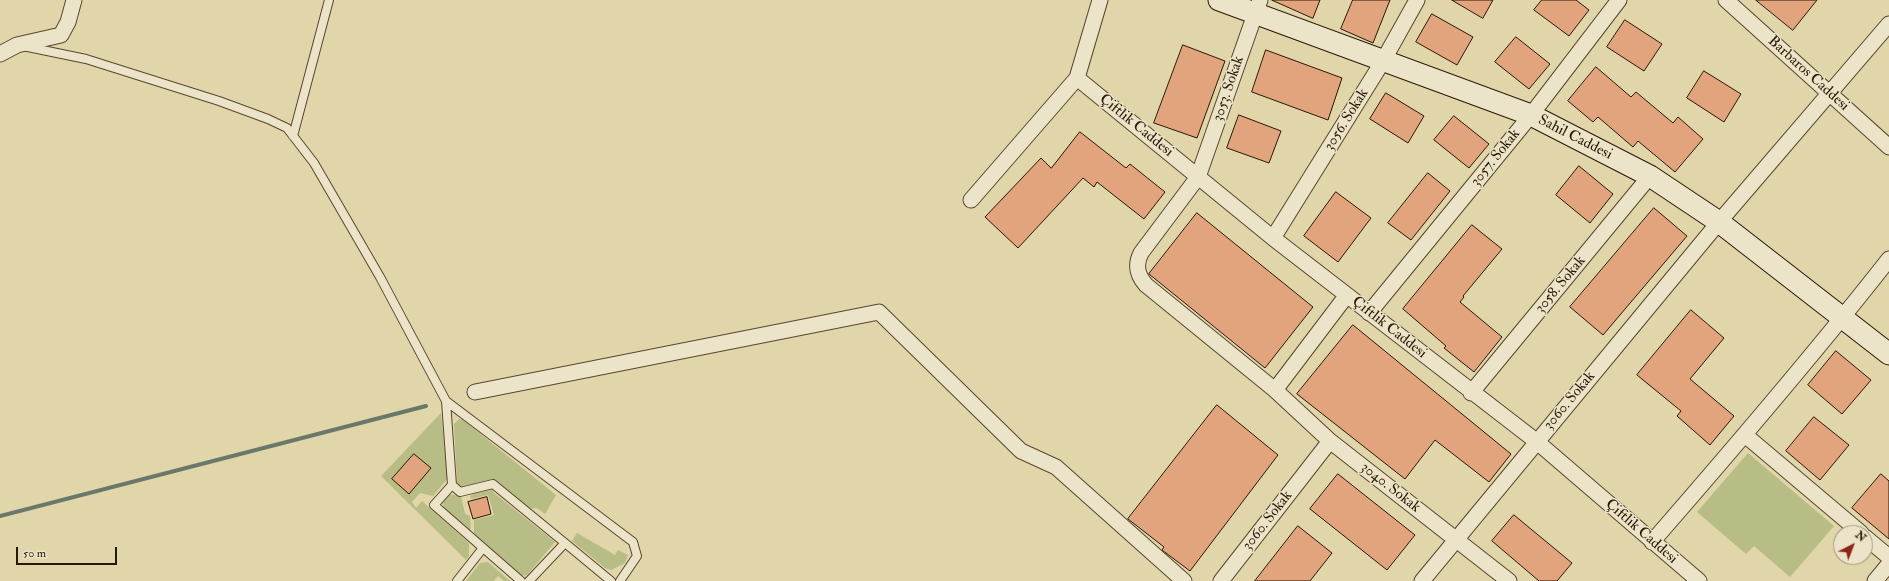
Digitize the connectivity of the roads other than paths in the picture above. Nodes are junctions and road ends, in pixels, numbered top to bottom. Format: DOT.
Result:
graph roads {
  1 [pos="74,0"];
  2 [pos="329,0"];
  3 [pos="1100,0"];
  4 [pos="1219,0"];
  5 [pos="1417,0"];
  6 [pos="1619,0"];
  7 [pos="1726,0"];
  8 [pos="1257,7"];
  9 [pos="1889,24"];
  10 [pos="0,42"];
  11 [pos="17,45"];
  12 [pos="0,54"];
  13 [pos="1383,61"];
  14 [pos="1077,78"];
  15 [pos="1830,93"];
  16 [pos="1531,116"];
  17 [pos="293,136"];
  18 [pos="1889,147"];
  19 [pos="1650,176"];
  20 [pos="1198,177"];
  21 [pos="971,200"];
  22 [pos="1719,222"];
  23 [pos="1273,238"];
  24 [pos="1889,259"];
  25 [pos="1347,295"];
  26 [pos="1369,312"];
  27 [pos="1843,317"];
  28 [pos="1889,354"];
  29 [pos="1275,390"];
  30 [pos="475,392"];
  31 [pos="1471,393"];
  32 [pos="446,401"];
  33 [pos="1745,435"];
  34 [pos="1330,441"];
  35 [pos="1536,441"];
  36 [pos="452,485"];
  37 [pos="1852,525"];
  38 [pos="1456,539"];
  39 [pos="1652,542"];
  40 [pos="565,543"];
  41 [pos="1873,544"];
  42 [pos="483,548"];
  43 [pos="1889,557"];
  44 [pos="1889,564"];
  45 [pos="457,581"];
  46 [pos="521,581"];
  47 [pos="529,581"];
  48 [pos="611,581"];
  49 [pos="620,581"];
  50 [pos="1184,581"];
  51 [pos="1221,581"];
  52 [pos="1422,581"];
  53 [pos="1509,581"];
  54 [pos="1698,581"];
  55 [pos="1875,581"];
  1 -- 11 [label="street"];
  2 -- 17 [label="lane"];
  3 -- 14 [label="street"];
  4 -- 8 [label="street, Sahil Caddesi"];
  5 -- 13 [label="street, 3056. Sokak"];
  6 -- 16 [label="street, 3057. Sokak"];
  7 -- 15 [label="street, Barbaros Caddesi"];
  8 -- 13 [label="street, Sahil Caddesi"];
  8 -- 20 [label="street, 3053. Sokak"];
  9 -- 15 [label="street, 3060. Sokak"];
  10 -- 11 [label="street"];
  11 -- 12 [label="street"];
  11 -- 17 [label="lane"];
  13 -- 16 [label="street, Sahil Caddesi"];
  13 -- 23 [label="street, 3056. Sokak"];
  14 -- 20 [label="street, Çiftlik Caddesi"];
  14 -- 21 [label="street"];
  15 -- 18 [label="street, Barbaros Caddesi"];
  15 -- 22 [label="street, 3060. Sokak"];
  16 -- 19 [label="street, Sahil Caddesi"];
  16 -- 26 [label="street, 3057. Sokak"];
  17 -- 32 [label="lane"];
  19 -- 22 [label="street, Sahil Caddesi"];
  19 -- 31 [label="street, 3058. Sokak"];
  20 -- 23 [label="street, Çiftlik Caddesi"];
  20 -- 29 [label="street, 3053. Sokak"];
  22 -- 27 [label="street, Sahil Caddesi"];
  22 -- 35 [label="street, 3060. Sokak"];
  23 -- 25 [label="street, Çiftlik Caddesi"];
  24 -- 27 [label="street"];
  25 -- 26 [label="street, Çiftlik Caddesi"];
  25 -- 29 [label="street"];
  26 -- 31 [label="street, Çiftlik Caddesi"];
  27 -- 28 [label="street, Sahil Caddesi"];
  27 -- 33 [label="street"];
  29 -- 34 [label="street, 3040. Sokak"];
  30 -- 50 [label="street"];
  31 -- 35 [label="street, Çiftlik Caddesi"];
  32 -- 36 [label="lane"];
  32 -- 49 [label="lane"];
  33 -- 37 [label="street"];
  33 -- 39 [label="street"];
  34 -- 38 [label="street, 3040. Sokak"];
  34 -- 51 [label="street, 3060. Sokak"];
  35 -- 38 [label="street, 3060. Sokak"];
  35 -- 39 [label="street, Çiftlik Caddesi"];
  36 -- 40 [label="lane"];
  36 -- 42 [label="lane"];
  38 -- 52 [label="street, 3060. Sokak"];
  38 -- 53 [label="street, 3040. Sokak"];
  39 -- 54 [label="street, Çiftlik Caddesi"];
  40 -- 47 [label="lane"];
  40 -- 48 [label="lane"];
  41 -- 43 [label="street"];
  42 -- 45 [label="lane"];
  42 -- 46 [label="lane"];
  44 -- 55 [label="street"];
}
